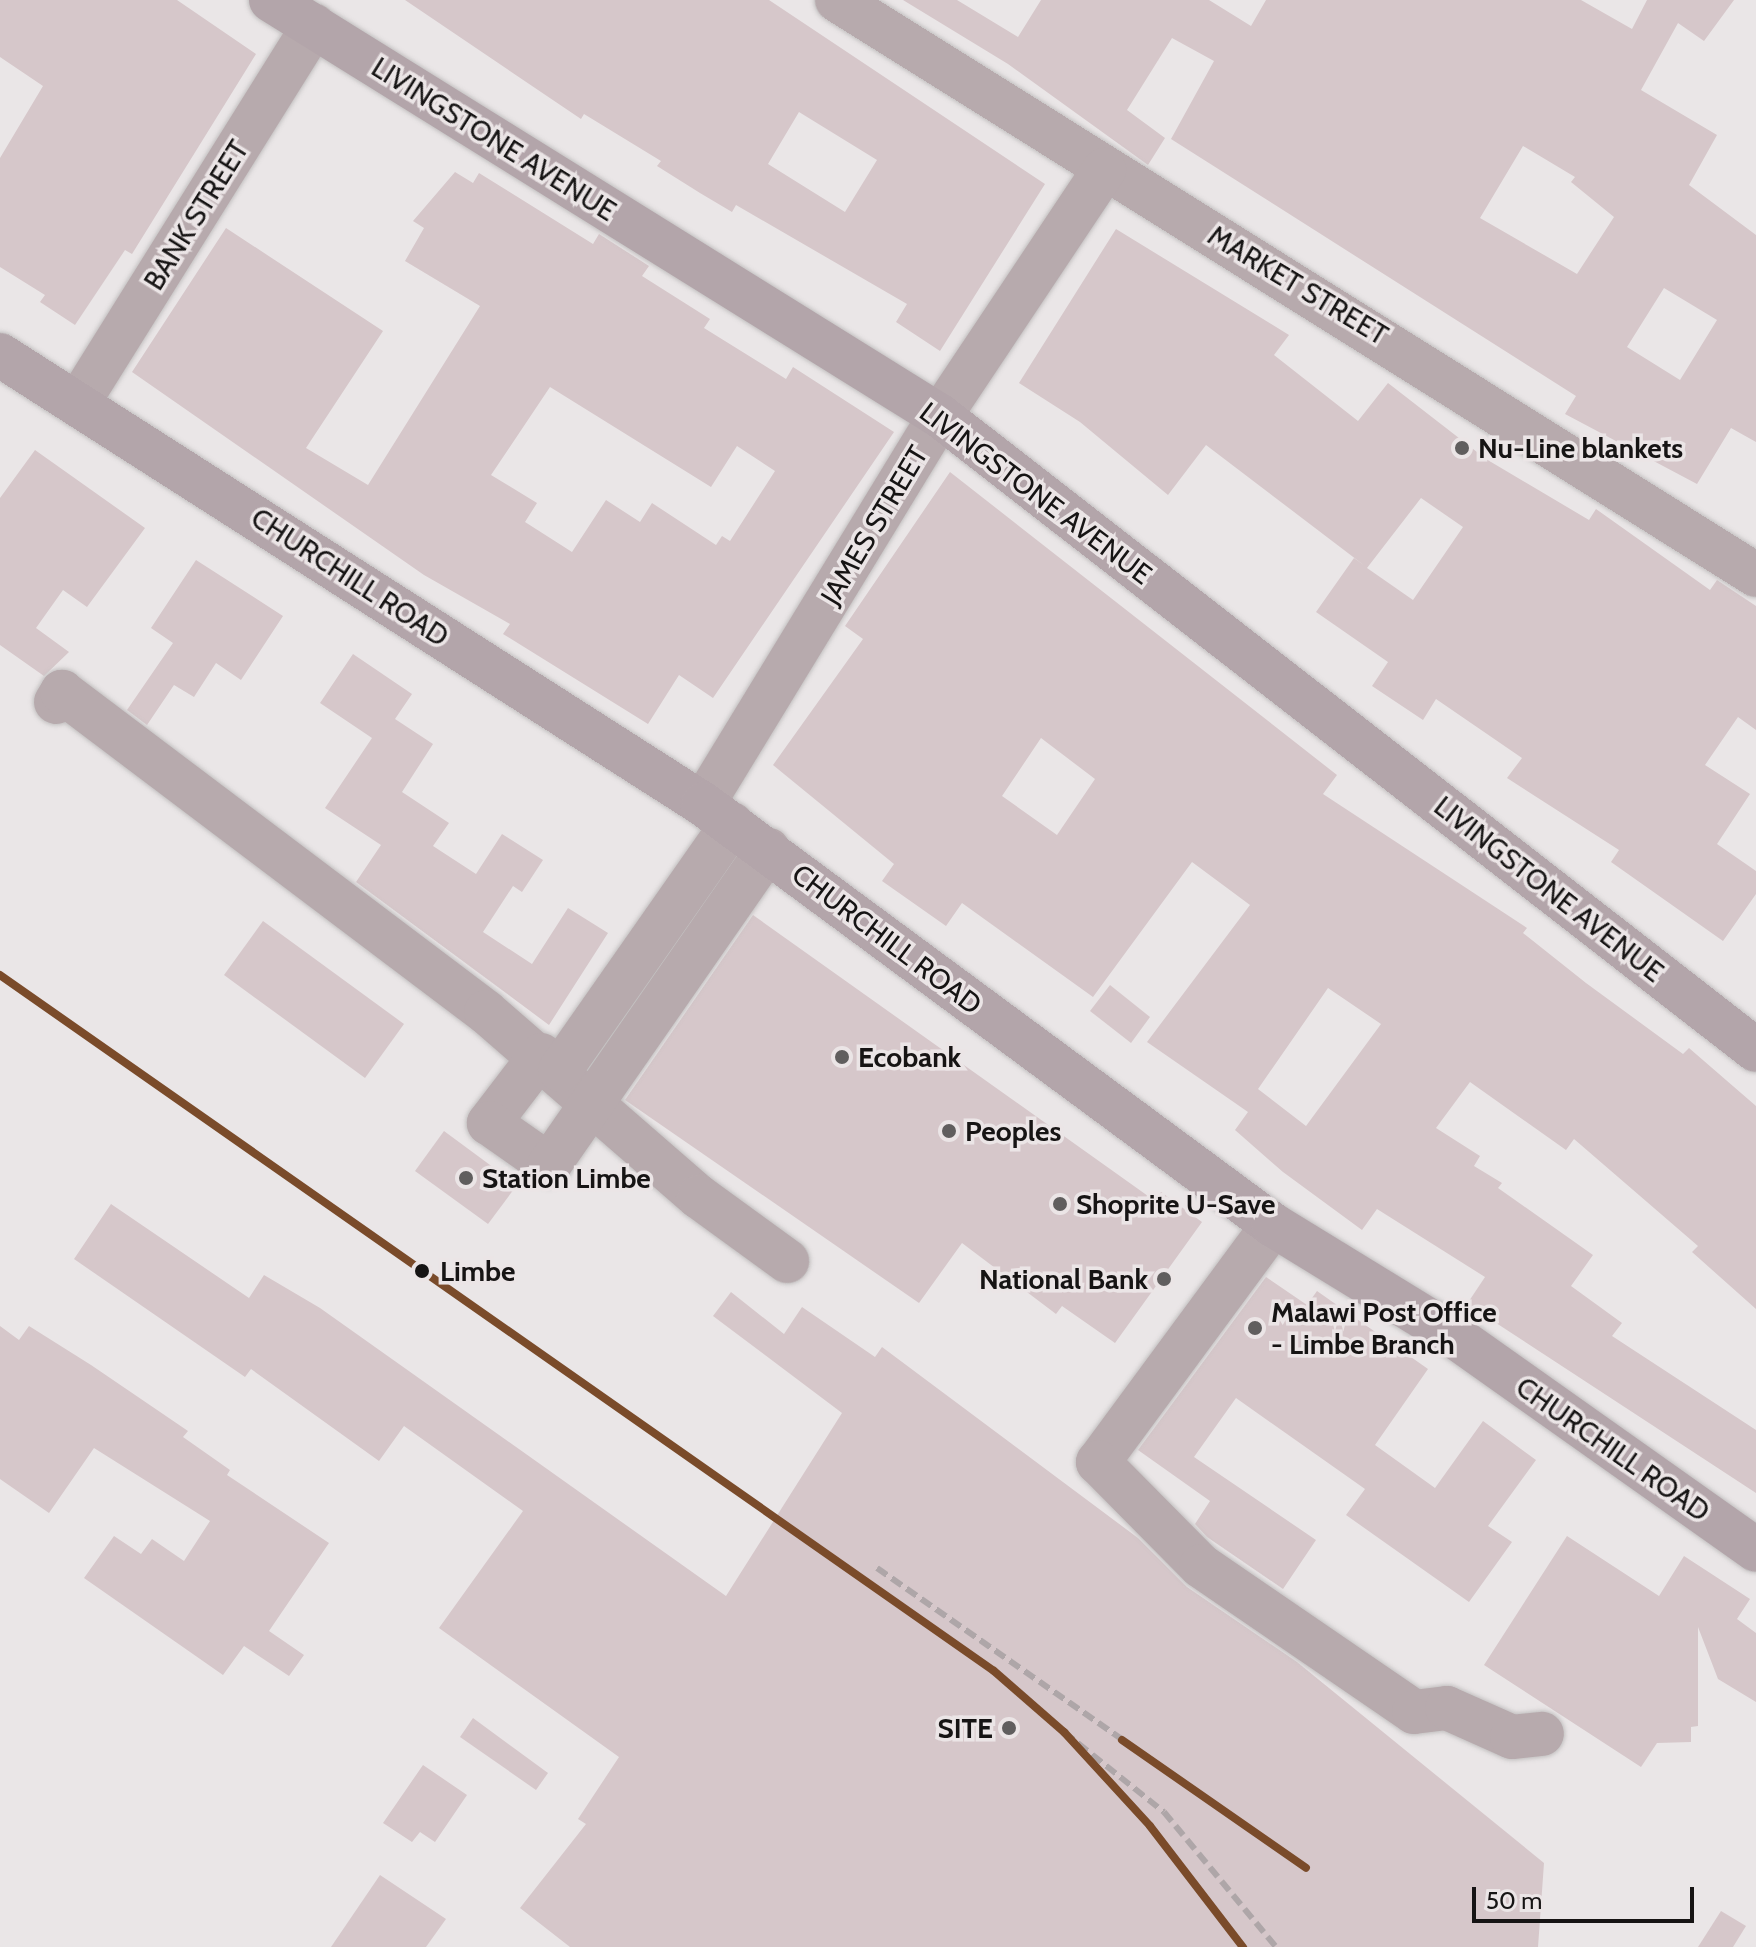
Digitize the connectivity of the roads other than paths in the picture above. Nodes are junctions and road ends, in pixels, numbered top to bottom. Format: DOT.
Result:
graph roads {
  1 [pos="271,0"];
  2 [pos="837,0"];
  3 [pos="326,19"];
  4 [pos="1104,170"];
  5 [pos="0,355"];
  6 [pos="78,403"];
  7 [pos="940,416"];
  8 [pos="1756,575"];
  9 [pos="56,702"];
  10 [pos="717,814"];
  11 [pos="768,850"];
  12 [pos="637,959"];
  13 [pos="675,986"];
  14 [pos="1756,1050"];
  15 [pos="550,1062"];
  16 [pos="596,1103"];
  17 [pos="1273,1225"];
  18 [pos="787,1261"];
  19 [pos="1756,1550"];
  20 [pos="1542,1734"];
  1 -- 3 [label="highway, LIVINGSTONE AVENUE"];
  2 -- 4 [label="street, MARKET STREET"];
  3 -- 6 [label="street, BANK STREET"];
  3 -- 7 [label="highway, LIVINGSTONE AVENUE"];
  4 -- 7 [label="street, JAMES STREET"];
  4 -- 8 [label="street, MARKET STREET"];
  5 -- 6 [label="highway, CHURCHILL ROAD"];
  6 -- 10 [label="highway, CHURCHILL ROAD"];
  7 -- 10 [label="street, JAMES STREET"];
  7 -- 14 [label="highway, LIVINGSTONE AVENUE"];
  9 -- 15 [label="street"];
  10 -- 11 [label="highway, CHURCHILL ROAD"];
  10 -- 12 [label="street, JAMES STREET"];
  11 -- 13 [label="street"];
  11 -- 17 [label="highway, CHURCHILL ROAD"];
  12 -- 13 [label="street"];
  12 -- 15 [label="street, JAMES STREET"];
  13 -- 16 [label="street"];
  15 -- 16 [label="street"];
  15 -- 16 [label="street, JAMES STREET"];
  16 -- 18 [label="street"];
  17 -- 19 [label="highway, CHURCHILL ROAD"];
  17 -- 20 [label="street"];
}
